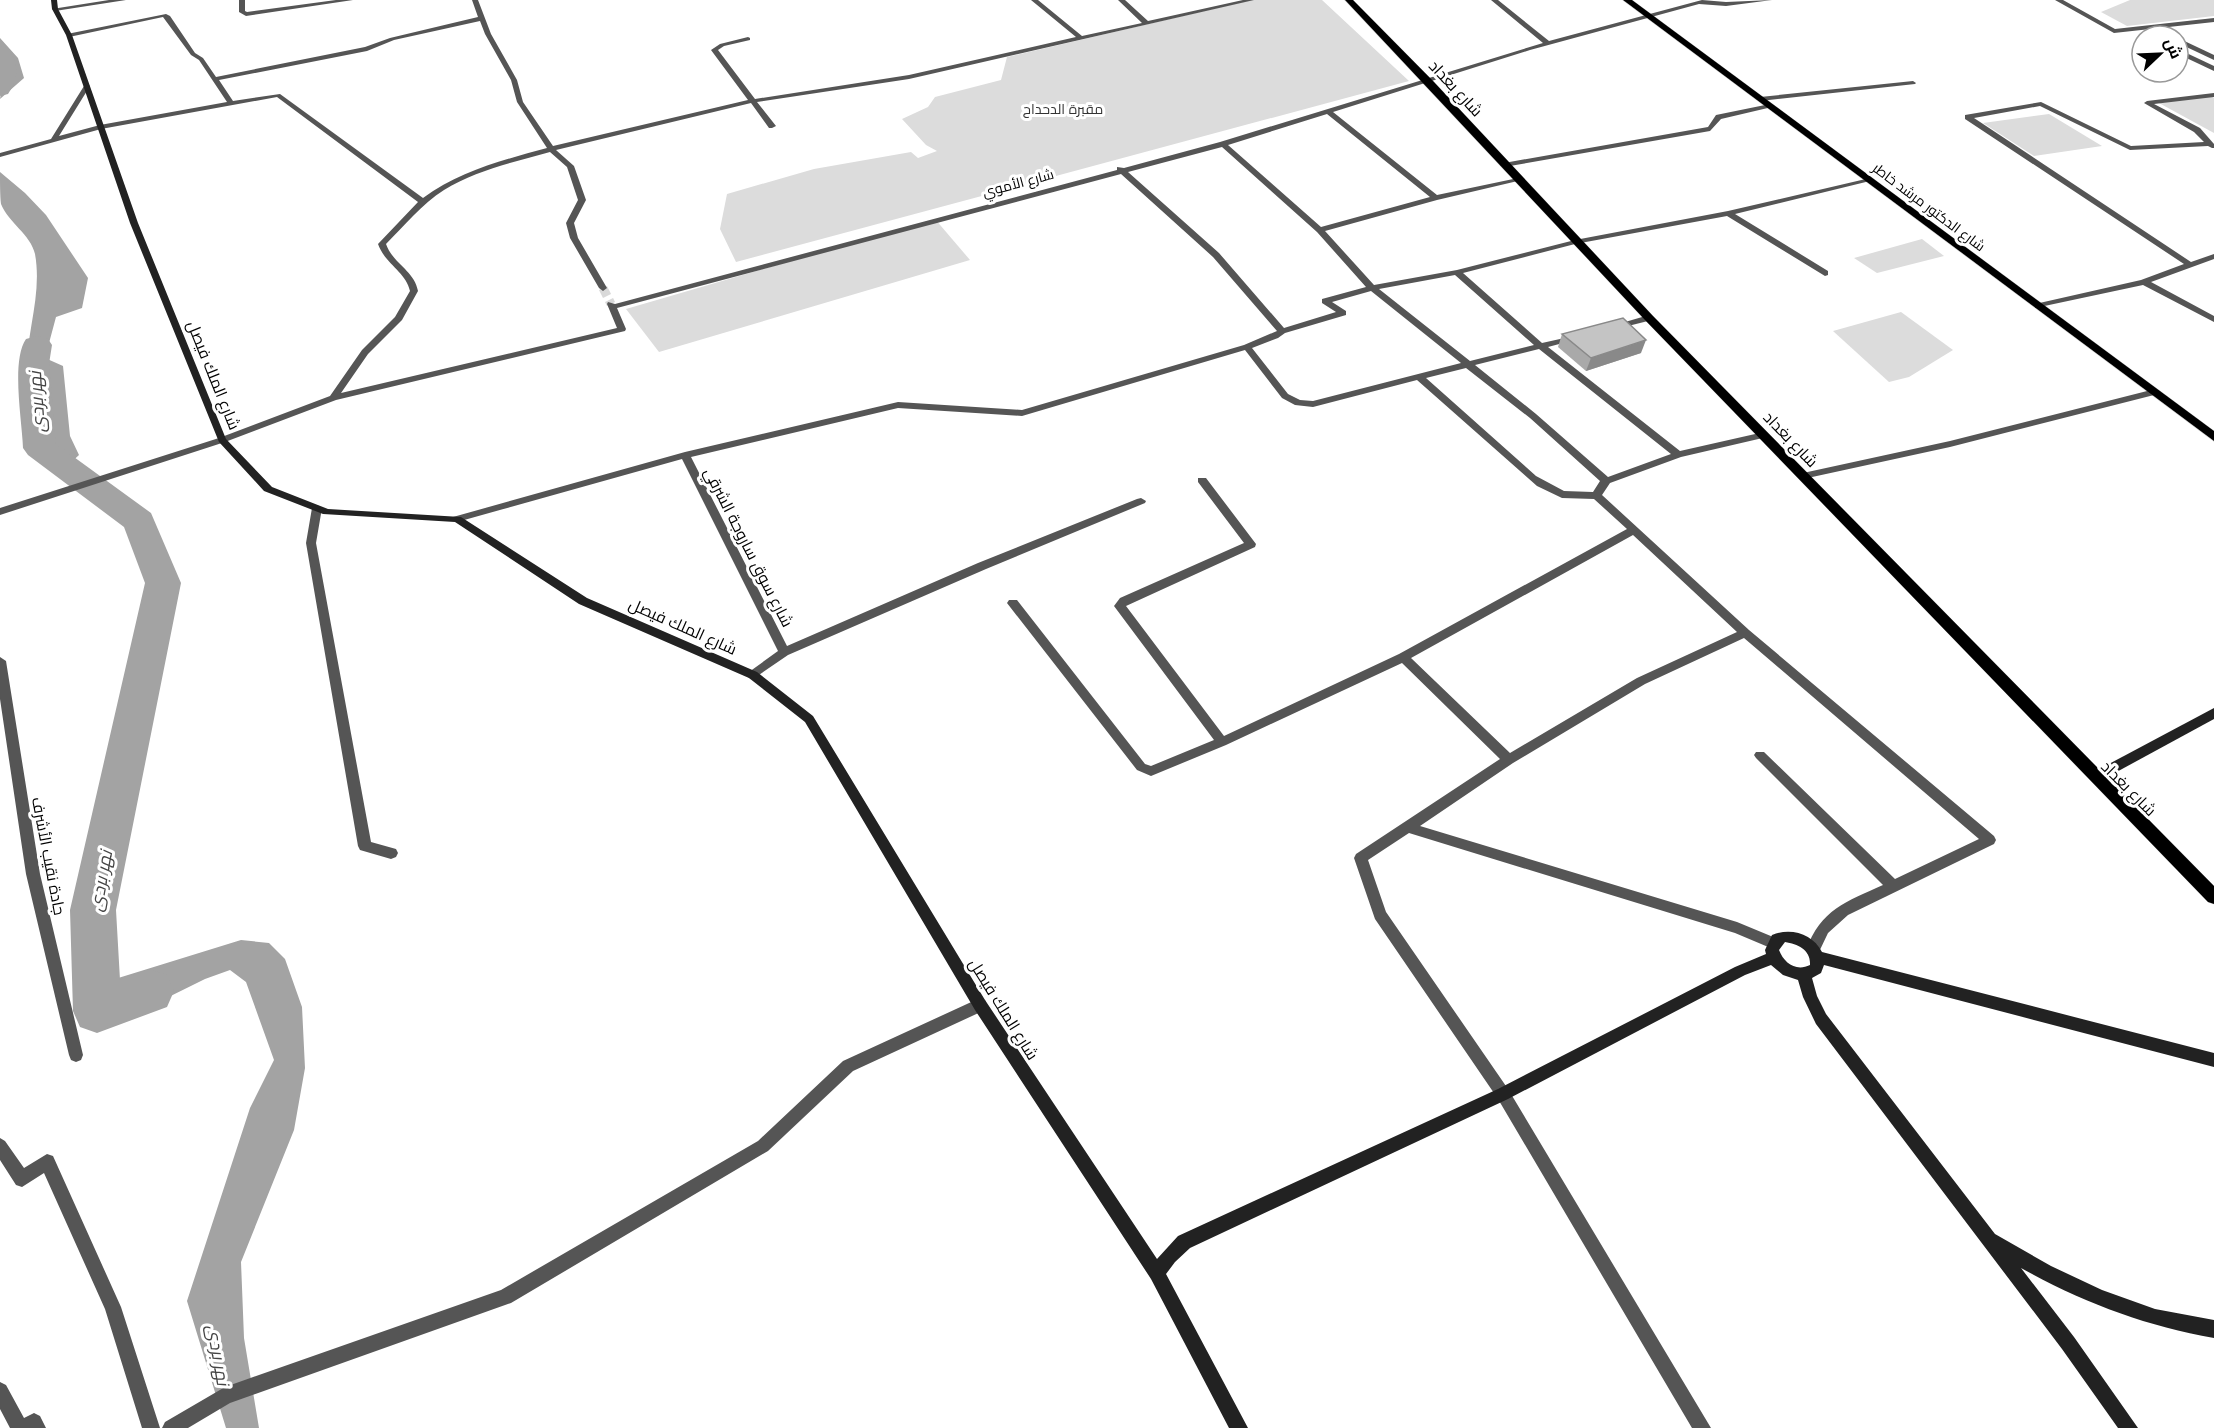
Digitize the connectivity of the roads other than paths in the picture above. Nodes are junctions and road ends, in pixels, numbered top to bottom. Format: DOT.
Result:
graph roads {
  1 [pos="123,0"];
  2 [pos="242,0"];
  3 [pos="350,0"];
  4 [pos="475,0"];
  5 [pos="1034,0"];
  6 [pos="1121,0"];
  7 [pos="1251,0"];
  8 [pos="1349,0"];
  9 [pos="1494,0"];
  10 [pos="1628,0"];
  11 [pos="1709,0"];
  12 [pos="1768,0"];
  13 [pos="2058,0"];
  14 [pos="1232,2"];
  15 [pos="1698,3"];
  16 [pos="55,5"];
  17 [pos="1648,15"];
  18 [pos="483,18"];
  19 [pos="2214,20"];
  20 [pos="1147,24"];
  21 [pos="2178,24"];
  22 [pos="2130,29"];
  23 [pos="69,35"];
  24 [pos="748,39"];
  25 [pos="1082,39"];
  26 [pos="1548,44"];
  27 [pos="2190,46"];
  28 [pos="2190,57"];
  29 [pos="2214,58"];
  30 [pos="2214,69"];
  31 [pos="214,80"];
  32 [pos="1427,80"];
  33 [pos="1913,82"];
  34 [pos="87,86"];
  35 [pos="2214,95"];
  36 [pos="1760,99"];
  37 [pos="752,101"];
  38 [pos="230,102"];
  39 [pos="1770,106"];
  40 [pos="1328,111"];
  41 [pos="772,126"];
  42 [pos="100,127"];
  43 [pos="54,139"];
  44 [pos="1223,144"];
  45 [pos="2211,145"];
  46 [pos="551,149"];
  47 [pos="0,155"];
  48 [pos="1504,165"];
  49 [pos="1120,170"];
  50 [pos="1518,180"];
  51 [pos="1870,180"];
  52 [pos="1436,198"];
  53 [pos="423,202"];
  54 [pos="1728,213"];
  55 [pos="1320,230"];
  56 [pos="1575,242"];
  57 [pos="2214,256"];
  58 [pos="2189,264"];
  59 [pos="1457,272"];
  60 [pos="1825,273"];
  61 [pos="2144,282"];
  62 [pos="603,288"];
  63 [pos="1372,288"];
  64 [pos="2038,306"];
  65 [pos="1648,318"];
  66 [pos="2214,319"];
  67 [pos="1605,329"];
  68 [pos="1282,331"];
  69 [pos="1584,335"];
  70 [pos="1541,346"];
  71 [pos="1247,347"];
  72 [pos="1466,365"];
  73 [pos="1420,378"];
  74 [pos="2155,392"];
  75 [pos="333,398"];
  76 [pos="1764,435"];
  77 [pos="2214,436"];
  78 [pos="222,440"];
  79 [pos="685,455"];
  80 [pos="1678,455"];
  81 [pos="1803,476"];
  82 [pos="1203,480"];
  83 [pos="1606,481"];
  84 [pos="1596,495"];
  85 [pos="1141,501"];
  86 [pos="317,508"];
  87 [pos="0,512"];
  88 [pos="457,519"];
  89 [pos="1632,531"];
  90 [pos="1013,603"];
  91 [pos="1745,633"];
  92 [pos="784,652"];
  93 [pos="1403,657"];
  94 [pos="0,661"];
  95 [pos="753,675"];
  96 [pos="2214,712"];
  97 [pos="1222,741"];
  98 [pos="1760,755"];
  99 [pos="1509,760"];
  100 [pos="2096,777"];
  101 [pos="1406,827"];
  102 [pos="392,853"];
  103 [pos="1893,886"];
  104 [pos="2214,897"];
  105 [pos="1774,950"];
  106 [pos="1815,953"];
  107 [pos="1804,975"];
  108 [pos="980,1005"];
  109 [pos="76,1054"];
  110 [pos="2214,1060"];
  111 [pos="1503,1094"];
  112 [pos="0,1146"];
  113 [pos="1986,1236"];
  114 [pos="1156,1273"];
  115 [pos="2214,1329"];
  116 [pos="0,1391"];
  117 [pos="21,1428"];
  118 [pos="37,1428"];
  119 [pos="151,1428"];
  120 [pos="171,1428"];
  121 [pos="1239,1428"];
  122 [pos="1702,1428"];
  123 [pos="2129,1428"];
  1 -- 16 [label="street"];
  2 -- 3 [label="street"];
  4 -- 18 [label="street"];
  5 -- 25 [label="street"];
  6 -- 20 [label="street"];
  7 -- 14 [label="street"];
  8 -- 32 [label="main road, شارع بغداد"];
  9 -- 26 [label="street"];
  10 -- 17 [label="main road, شارع الدكتور مرشد خاطر"];
  11 -- 15 [label="street"];
  12 -- 15 [label="street"];
  13 -- 22 [label="street"];
  14 -- 20 [label="street"];
  15 -- 17 [label="street, شارع الأموي"];
  16 -- 23 [label="street, شارع الملك فيصل"];
  17 -- 26 [label="street, شارع الأموي"];
  17 -- 36 [label="main road, شارع الدكتور مرشد خاطر"];
  18 -- 31 [label="street"];
  18 -- 46 [label="street"];
  19 -- 21 [label="street"];
  20 -- 25 [label="street"];
  23 -- 31 [label="street"];
  23 -- 34 [label="street, شارع الملك فيصل"];
  24 -- 37 [label="street"];
  25 -- 37 [label="street"];
  26 -- 32 [label="street, شارع الأموي"];
  27 -- 29 [label="street"];
  28 -- 30 [label="street"];
  31 -- 38 [label="street"];
  32 -- 40 [label="street, شارع الأموي"];
  32 -- 48 [label="main road, شارع بغداد"];
  33 -- 36 [label="street"];
  34 -- 42 [label="street, شارع الملك فيصل"];
  34 -- 43 [label="street"];
  35 -- 45 [label="street"];
  36 -- 39 [label="main road, شارع الدكتور مرشد خاطر"];
  37 -- 41 [label="street"];
  37 -- 46 [label="street"];
  38 -- 42 [label="street"];
  38 -- 53 [label="street"];
  39 -- 48 [label="street"];
  39 -- 51 [label="main road, شارع الدكتور مرشد خاطر"];
  40 -- 44 [label="street, شارع الأموي"];
  40 -- 52 [label="street"];
  42 -- 43 [label="street"];
  42 -- 78 [label="street, شارع الملك فيصل"];
  43 -- 47 [label="street"];
  44 -- 49 [label="street, شارع الأموي"];
  44 -- 55 [label="street"];
  45 -- 58 [label="street"];
  46 -- 53 [label="street"];
  46 -- 62 [label="street"];
  48 -- 50 [label="main road, شارع بغداد"];
  49 -- 68 [label="street"];
  49 -- 75 [label="street, شارع الأموي"];
  50 -- 52 [label="street"];
  50 -- 56 [label="main road, شارع بغداد"];
  51 -- 54 [label="street"];
  51 -- 64 [label="main road, شارع الدكتور مرشد خاطر"];
  52 -- 55 [label="street"];
  53 -- 75 [label="street"];
  54 -- 56 [label="street"];
  54 -- 60 [label="street"];
  55 -- 63 [label="street"];
  56 -- 59 [label="street"];
  56 -- 65 [label="main road, شارع بغداد"];
  57 -- 58 [label="street"];
  58 -- 61 [label="street"];
  59 -- 63 [label="street"];
  59 -- 70 [label="street"];
  61 -- 64 [label="street"];
  61 -- 66 [label="street"];
  63 -- 68 [label="street"];
  63 -- 72 [label="street"];
  64 -- 74 [label="main road, شارع الدكتور مرشد خاطر"];
  65 -- 67 [label="street"];
  65 -- 76 [label="main road, شارع بغداد"];
  68 -- 71 [label="street"];
  69 -- 70 [label="street"];
  70 -- 72 [label="street"];
  70 -- 80 [label="street"];
  71 -- 73 [label="street"];
  71 -- 79 [label="street"];
  72 -- 73 [label="street"];
  72 -- 83 [label="street"];
  73 -- 84 [label="street"];
  74 -- 77 [label="main road, شارع الدكتور مرشد خاطر"];
  74 -- 81 [label="street"];
  75 -- 78 [label="street"];
  76 -- 80 [label="street"];
  76 -- 81 [label="main road, شارع بغداد"];
  78 -- 86 [label="street, شارع الملك فيصل"];
  78 -- 87 [label="street"];
  79 -- 88 [label="street"];
  79 -- 92 [label="street, شارع سوق ساروجة الشرقي"];
  80 -- 83 [label="street"];
  81 -- 100 [label="main road, شارع بغداد"];
  82 -- 97 [label="street"];
  83 -- 84 [label="street"];
  84 -- 89 [label="street"];
  85 -- 92 [label="street"];
  86 -- 88 [label="street, شارع الملك فيصل"];
  86 -- 102 [label="street"];
  88 -- 95 [label="street, شارع الملك فيصل"];
  89 -- 91 [label="street"];
  89 -- 93 [label="street"];
  90 -- 97 [label="street"];
  91 -- 99 [label="street"];
  91 -- 103 [label="street"];
  92 -- 95 [label="street, شارع سوق ساروجة الشرقي"];
  93 -- 97 [label="street"];
  93 -- 99 [label="street"];
  94 -- 109 [label="street, جادة نقيب الأشرف"];
  95 -- 108 [label="street, شارع الملك فيصل"];
  96 -- 100 [label="street"];
  98 -- 103 [label="street"];
  99 -- 101 [label="street"];
  100 -- 104 [label="main road, شارع بغداد"];
  101 -- 105 [label="street"];
  101 -- 111 [label="street"];
  103 -- 106 [label="street"];
  105 -- 106 [label="street"];
  105 -- 107 [label="street"];
  105 -- 111 [label="street"];
  106 -- 107 [label="street"];
  106 -- 110 [label="street"];
  107 -- 113 [label="street"];
  108 -- 114 [label="street, شارع الملك فيصل"];
  108 -- 120 [label="street"];
  111 -- 114 [label="street"];
  111 -- 122 [label="street"];
  112 -- 119 [label="street"];
  113 -- 115 [label="street"];
  113 -- 123 [label="street"];
  114 -- 121 [label="street, شارع الملك فيصل"];
  116 -- 117 [label="street"];
  117 -- 118 [label="street"];
}
